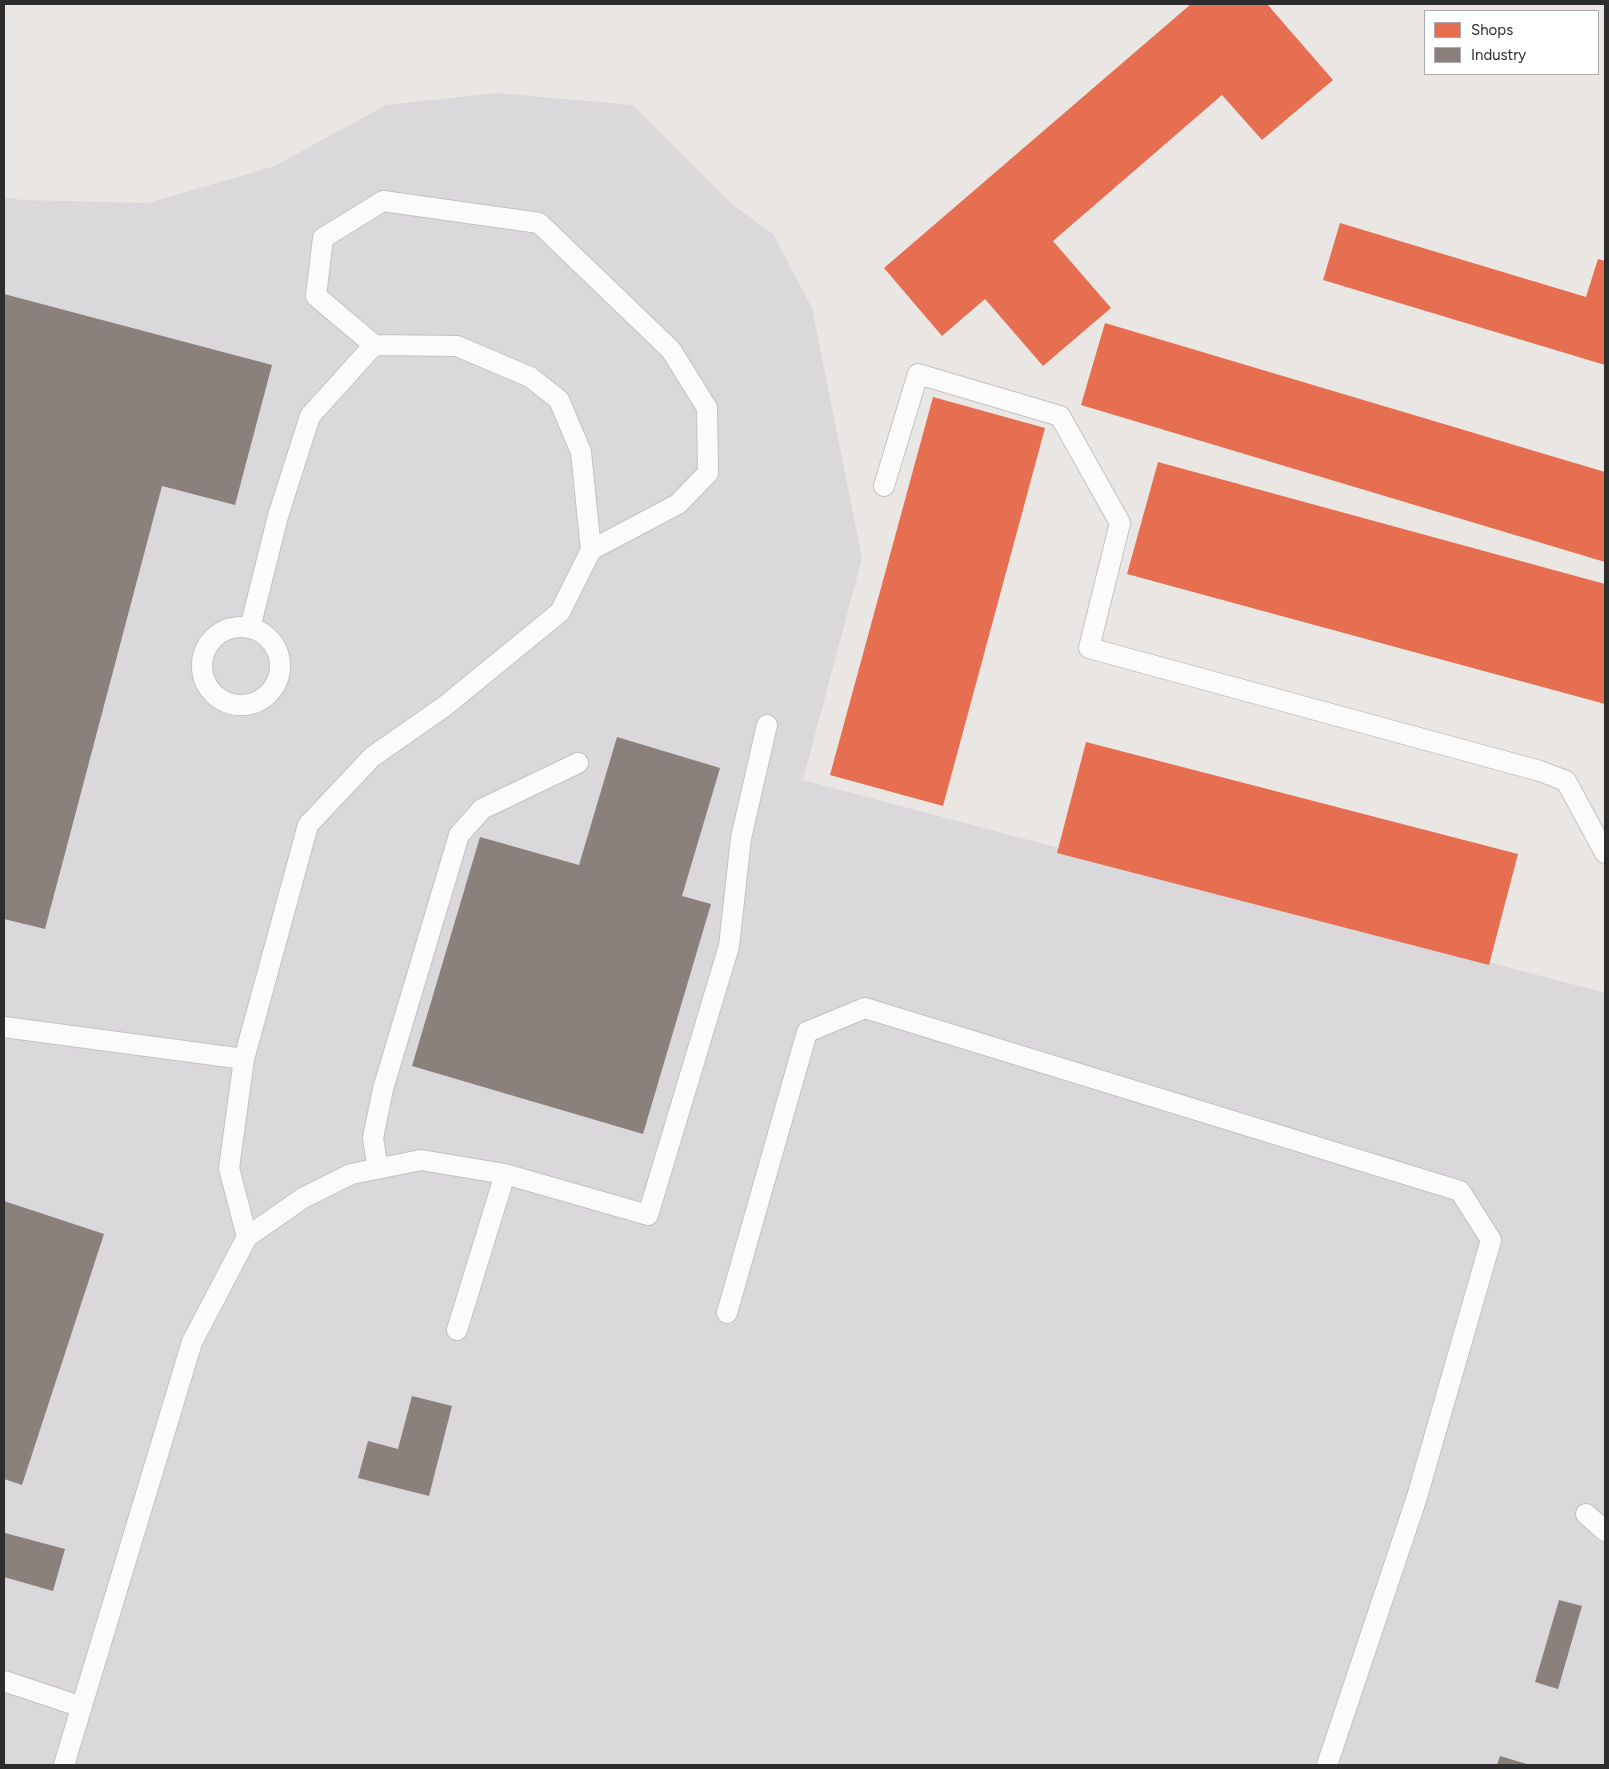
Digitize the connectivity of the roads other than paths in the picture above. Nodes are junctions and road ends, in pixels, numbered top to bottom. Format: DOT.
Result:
graph roads {
  1 [pos="374,345"];
  2 [pos="884,486"];
  3 [pos="592,550"];
  4 [pos="250,628"];
  5 [pos="767,725"];
  6 [pos="578,763"];
  7 [pos="1605,852"];
  8 [pos="4,1027"];
  9 [pos="244,1059"];
  10 [pos="378,1169"];
  11 [pos="505,1174"];
  12 [pos="247,1237"];
  13 [pos="726,1314"];
  14 [pos="458,1330"];
  15 [pos="1586,1514"];
  16 [pos="1605,1531"];
  17 [pos="4,1681"];
  18 [pos="82,1707"];
  19 [pos="64,1765"];
  20 [pos="1327,1765"];
  1 -- 3 [label="lane"];
  1 -- 3 [label="lane"];
  1 -- 4 [label="lane"];
  2 -- 7 [label="lane"];
  3 -- 9 [label="lane"];
  5 -- 11 [label="lane"];
  6 -- 10 [label="lane"];
  8 -- 9 [label="lane"];
  9 -- 12 [label="lane"];
  10 -- 11 [label="lane"];
  10 -- 12 [label="lane"];
  11 -- 14 [label="lane"];
  12 -- 18 [label="lane"];
  13 -- 20 [label="lane"];
  15 -- 16 [label="lane"];
  17 -- 18 [label="lane"];
  18 -- 19 [label="lane"];
}
